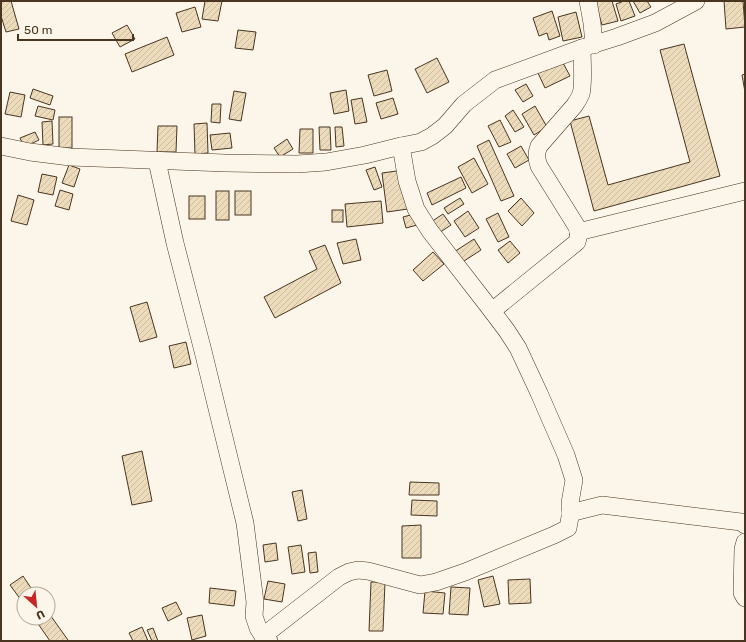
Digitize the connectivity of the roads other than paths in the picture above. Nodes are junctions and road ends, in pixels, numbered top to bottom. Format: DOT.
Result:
graph roads {
  1 [pos="588,1"];
  2 [pos="696,1"];
  3 [pos="588,46"];
  4 [pos="1,146"];
  5 [pos="401,146"];
  6 [pos="157,161"];
  7 [pos="745,192"];
  8 [pos="578,232"];
  9 [pos="492,311"];
  10 [pos="570,513"];
  11 [pos="745,525"];
  12 [pos="745,542"];
  13 [pos="745,598"];
  14 [pos="266,639"];
  1 -- 3 [label="street"];
  2 -- 3 [label="street"];
  3 -- 5 [label="street"];
  3 -- 8 [label="street"];
  4 -- 6 [label="street"];
  5 -- 6 [label="street"];
  5 -- 9 [label="street"];
  6 -- 14 [label="street"];
  7 -- 8 [label="street"];
  8 -- 9 [label="street"];
  9 -- 10 [label="street"];
  10 -- 11 [label="street"];
  10 -- 14 [label="street"];
  12 -- 13 [label="street"];
}
